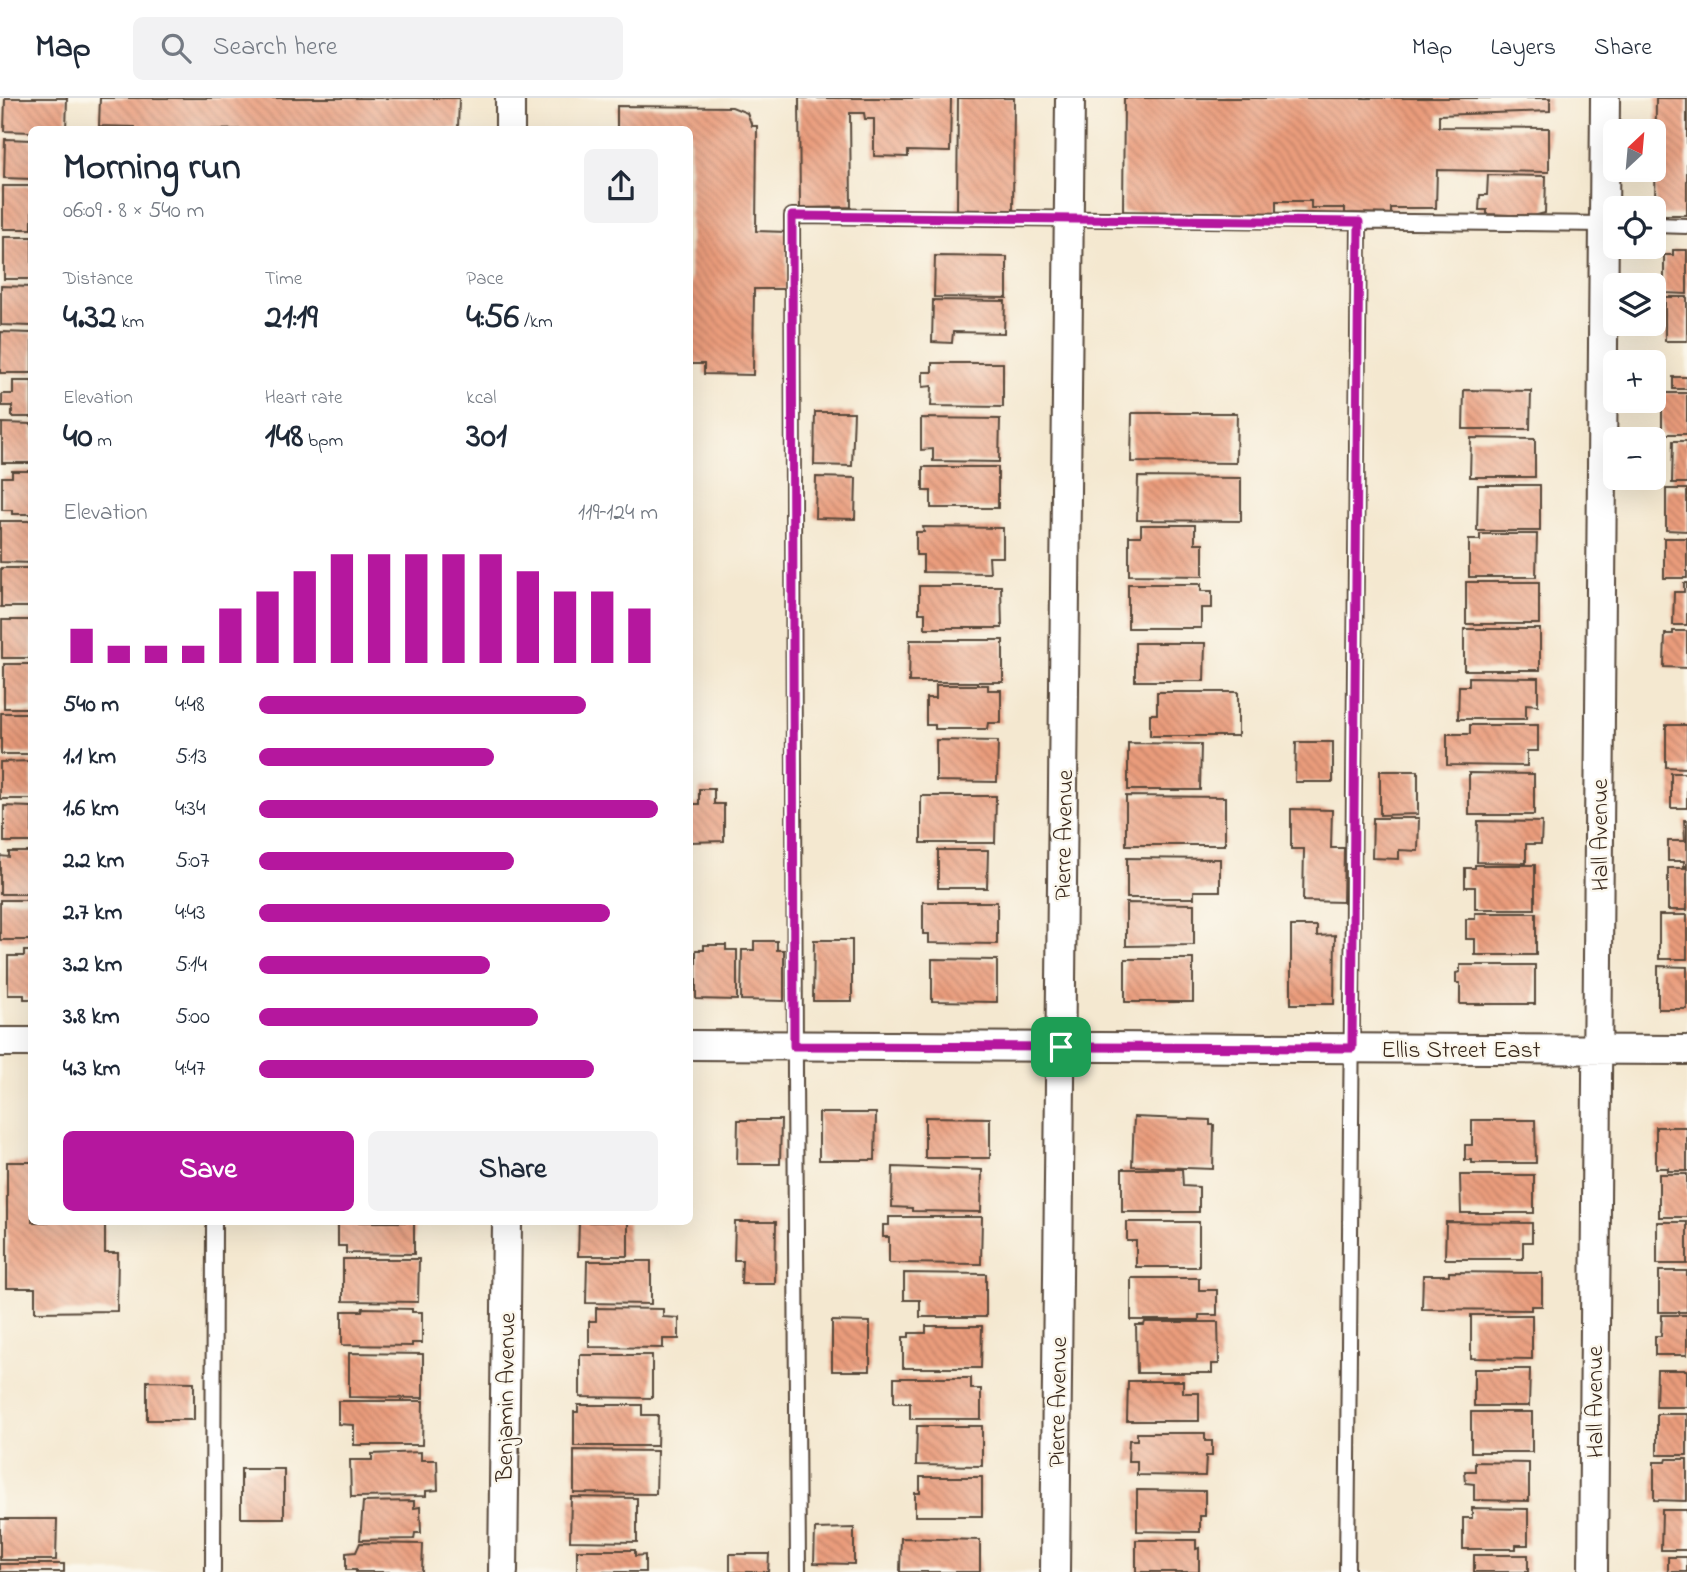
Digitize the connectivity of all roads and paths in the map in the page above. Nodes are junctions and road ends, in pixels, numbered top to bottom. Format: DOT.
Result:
graph roads {
  1 [pos="510,98"];
  2 [pos="1070,98"];
  3 [pos="1605,98"];
  4 [pos="510,126"];
  5 [pos="1608,196"];
  6 [pos="1069,219"];
  7 [pos="1359,222"];
  8 [pos="1603,224"];
  9 [pos="1666,225"];
  10 [pos="1687,226"];
  11 [pos="1608,259"];
  12 [pos="0,1042"];
  13 [pos="28,1042"];
  14 [pos="693,1045"];
  15 [pos="794,1046"];
  16 [pos="1061,1047"];
  17 [pos="1352,1048"];
  18 [pos="1597,1049"];
  19 [pos="1687,1050"];
  20 [pos="214,1225"];
  21 [pos="507,1225"];
  22 [pos="212,1572"];
  23 [pos="503,1572"];
  24 [pos="798,1572"];
  25 [pos="1055,1572"];
  26 [pos="1347,1572"];
  27 [pos="1593,1572"];
  1 -- 4 [label="street"];
  2 -- 6 [label="street, Pierre Avenue"];
  3 -- 5 [label="street, Hall Avenue"];
  6 -- 7 [label="lane"];
  6 -- 15 [label="lane"];
  6 -- 16 [label="street, Pierre Avenue"];
  7 -- 8 [label="lane"];
  7 -- 17 [label="lane"];
  9 -- 10 [label="lane"];
  11 -- 18 [label="street, Hall Avenue"];
  12 -- 13 [label="street"];
  14 -- 15 [label="street, Ellis Street East"];
  15 -- 16 [label="street, Ellis Street East"];
  15 -- 24 [label="lane"];
  16 -- 17 [label="street, Ellis Street East"];
  16 -- 25 [label="street, Pierre Avenue"];
  17 -- 18 [label="street, Ellis Street East"];
  17 -- 26 [label="lane"];
  18 -- 19 [label="street, Ellis Street East"];
  18 -- 27 [label="street, Hall Avenue"];
  20 -- 22 [label="lane"];
  21 -- 23 [label="street, Benjamin Avenue"];
}
